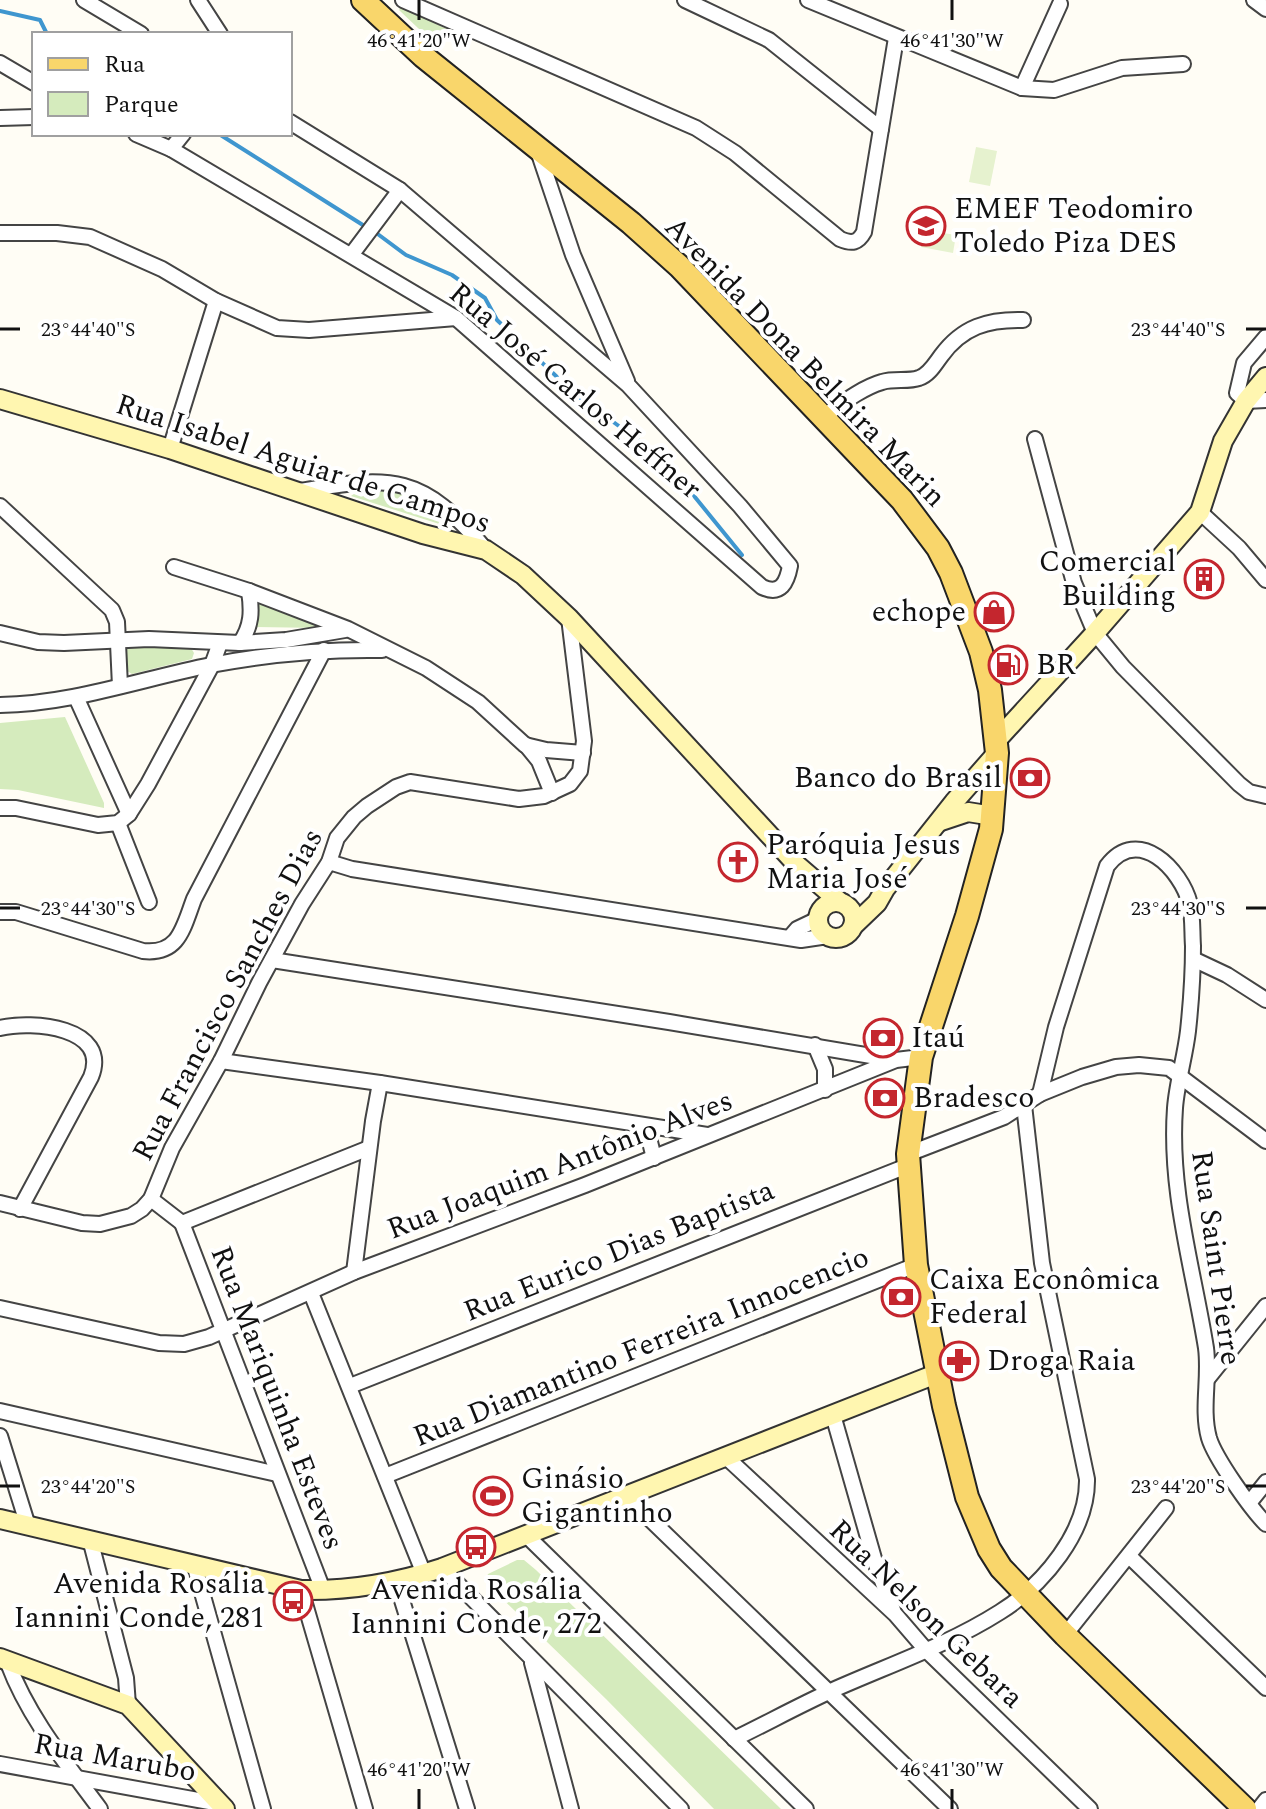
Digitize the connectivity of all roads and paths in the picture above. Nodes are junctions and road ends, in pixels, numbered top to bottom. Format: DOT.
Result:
graph roads {
  1 [pos="84,0"];
  2 [pos="198,0"];
  3 [pos="363,0"];
  4 [pos="403,0"];
  5 [pos="685,0"];
  6 [pos="808,0"];
  7 [pos="1254,0"];
  8 [pos="1060,1"];
  9 [pos="714,5"];
  10 [pos="1266,9"];
  11 [pos="138,32"];
  12 [pos="219,32"];
  13 [pos="896,38"];
  14 [pos="0,63"];
  15 [pos="1183,64"];
  16 [pos="32,82"];
  17 [pos="1022,88"];
  18 [pos="32,117"];
  19 [pos="0,118"];
  20 [pos="292,123"];
  21 [pos="881,129"];
  22 [pos="141,136"];
  23 [pos="181,136"];
  24 [pos="171,149"];
  25 [pos="538,149"];
  26 [pos="400,190"];
  27 [pos="0,233"];
  28 [pos="352,254"];
  29 [pos="216,301"];
  30 [pos="456,318"];
  31 [pos="1023,320"];
  32 [pos="1266,337"];
  33 [pos="1266,377"];
  34 [pos="628,385"];
  35 [pos="0,399"];
  36 [pos="1266,400"];
  37 [pos="1246,401"];
  38 [pos="823,417"];
  39 [pos="1035,439"];
  40 [pos="170,449"];
  41 [pos="300,491"];
  42 [pos="0,506"];
  43 [pos="1200,512"];
  44 [pos="486,550"];
  45 [pos="174,567"];
  46 [pos="1266,580"];
  47 [pos="249,591"];
  48 [pos="569,618"];
  49 [pos="348,629"];
  50 [pos="0,633"];
  51 [pos="1095,633"];
  52 [pos="117,641"];
  53 [pos="220,643"];
  54 [pos="240,643"];
  55 [pos="324,650"];
  56 [pos="387,651"];
  57 [pos="212,665"];
  58 [pos="120,686"];
  59 [pos="76,697"];
  60 [pos="0,705"];
  61 [pos="525,745"];
  62 [pos="997,747"];
  63 [pos="583,753"];
  64 [pos="552,793"];
  65 [pos="1266,796"];
  66 [pos="0,808"];
  67 [pos="993,816"];
  68 [pos="123,819"];
  69 [pos="938,823"];
  70 [pos="329,862"];
  71 [pos="797,865"];
  72 [pos="885,889"];
  73 [pos="149,902"];
  74 [pos="845,905"];
  75 [pos="0,912"];
  76 [pos="820,914"];
  77 [pos="853,926"];
  78 [pos="791,936"];
  79 [pos="828,936"];
  80 [pos="1193,959"];
  81 [pos="272,960"];
  82 [pos="1266,1000"];
  83 [pos="1,1029"];
  84 [pos="815,1045"];
  85 [pos="921,1057"];
  86 [pos="896,1060"];
  87 [pos="221,1061"];
  88 [pos="1180,1075"];
  89 [pos="380,1083"];
  90 [pos="825,1090"];
  91 [pos="1040,1094"];
  92 [pos="1024,1105"];
  93 [pos="646,1126"];
  94 [pos="710,1136"];
  95 [pos="1266,1141"];
  96 [pos="369,1148"];
  97 [pos="654,1158"];
  98 [pos="908,1160"];
  99 [pos="151,1199"];
  100 [pos="0,1203"];
  101 [pos="20,1209"];
  102 [pos="182,1223"];
  103 [pos="916,1265"];
  104 [pos="354,1272"];
  105 [pos="311,1293"];
  106 [pos="1266,1306"];
  107 [pos="0,1308"];
  108 [pos="222,1332"];
  109 [pos="936,1374"];
  110 [pos="1208,1378"];
  111 [pos="350,1386"];
  112 [pos="0,1411"];
  113 [pos="833,1415"];
  114 [pos="0,1436"];
  115 [pos="725,1456"];
  116 [pos="277,1474"];
  117 [pos="385,1476"];
  118 [pos="1266,1482"];
  119 [pos="625,1495"];
  120 [pos="1250,1502"];
  121 [pos="1166,1508"];
  122 [pos="0,1519"];
  123 [pos="1266,1524"];
  124 [pos="28,1526"];
  125 [pos="525,1534"];
  126 [pos="90,1539"];
  127 [pos="1129,1556"];
  128 [pos="875,1562"];
  129 [pos="194,1564"];
  130 [pos="442,1568"];
  131 [pos="424,1574"];
  132 [pos="856,1580"];
  133 [pos="396,1581"];
  134 [pos="301,1590"];
  135 [pos="323,1590"];
  136 [pos="1025,1593"];
  137 [pos="895,1614"];
  138 [pos="1065,1635"];
  139 [pos="926,1650"];
  140 [pos="531,1659"];
  141 [pos="4,1660"];
  142 [pos="1266,1688"];
  143 [pos="829,1691"];
  144 [pos="128,1705"];
  145 [pos="734,1739"];
  146 [pos="0,1764"];
  147 [pos="74,1777"];
  148 [pos="1266,1800"];
  149 [pos="222,1806"];
  150 [pos="567,1808"];
  151 [pos="679,1808"];
  152 [pos="100,1809"];
  153 [pos="263,1809"];
  154 [pos="365,1809"];
  155 [pos="467,1809"];
  156 [pos="806,1809"];
  157 [pos="950,1809"];
  158 [pos="1090,1809"];
  159 [pos="1245,1809"];
  160 [pos="1259,1809"];
  1 -- 11 [label="street"];
  2 -- 12 [label="street"];
  3 -- 25 [label="main road, Avenida Dona Belmira Marin"];
  4 -- 21 [label="street"];
  5 -- 9 [label="street"];
  6 -- 13 [label="street"];
  7 -- 10 [label="street"];
  8 -- 17 [label="street"];
  9 -- 21 [label="street"];
  13 -- 17 [label="street"];
  13 -- 21 [label="street"];
  14 -- 16 [label="street"];
  15 -- 17 [label="street"];
  18 -- 19 [label="street"];
  20 -- 26 [label="street"];
  22 -- 24 [label="street, Rua José Carlos Heffner"];
  23 -- 24 [label="street"];
  24 -- 28 [label="street, Rua José Carlos Heffner"];
  25 -- 34 [label="street"];
  25 -- 38 [label="main road, Avenida Dona Belmira Marin"];
  26 -- 28 [label="street"];
  26 -- 34 [label="street"];
  27 -- 29 [label="street"];
  28 -- 30 [label="street, Rua José Carlos Heffner"];
  29 -- 30 [label="street"];
  29 -- 40 [label="street"];
  30 -- 34 [label="street, Rua José Carlos Heffner"];
  31 -- 38 [label="street"];
  32 -- 37 [label="street"];
  33 -- 37 [label="street"];
  35 -- 40 [label="street, Rua Isabel Aguiar de Campos"];
  36 -- 37 [label="street"];
  37 -- 43 [label="street"];
  38 -- 62 [label="main road, Avenida Dona Belmira Marin"];
  39 -- 51 [label="street"];
  40 -- 41 [label="street, Rua Isabel Aguiar de Campos"];
  41 -- 44 [label="street, Rua Isabel Aguiar de Campos"];
  41 -- 44 [label="street"];
  42 -- 52 [label="street"];
  43 -- 46 [label="street"];
  43 -- 51 [label="street"];
  44 -- 48 [label="street, Rua Isabel Aguiar de Campos"];
  45 -- 47 [label="street"];
  47 -- 49 [label="street"];
  47 -- 54 [label="street"];
  48 -- 63 [label="street"];
  48 -- 71 [label="street, Rua Isabel Aguiar de Campos"];
  49 -- 54 [label="street"];
  49 -- 56 [label="street"];
  50 -- 52 [label="street"];
  51 -- 62 [label="street"];
  51 -- 65 [label="street"];
  52 -- 53 [label="street"];
  52 -- 58 [label="street"];
  53 -- 54 [label="street"];
  53 -- 57 [label="street"];
  55 -- 56 [label="street"];
  55 -- 57 [label="street"];
  55 -- 75 [label="street"];
  56 -- 61 [label="street"];
  57 -- 58 [label="street"];
  57 -- 68 [label="street"];
  58 -- 59 [label="street"];
  59 -- 60 [label="street"];
  59 -- 68 [label="street"];
  61 -- 63 [label="street"];
  61 -- 64 [label="street"];
  62 -- 67 [label="main road, Avenida Dona Belmira Marin"];
  62 -- 69 [label="street"];
  63 -- 64 [label="street"];
  64 -- 70 [label="street, Rua Francisco Sanches Dias"];
  66 -- 68 [label="street"];
  67 -- 69 [label="street"];
  67 -- 85 [label="main road, Avenida Dona Belmira Marin"];
  68 -- 73 [label="street"];
  69 -- 72 [label="street"];
  70 -- 78 [label="street"];
  70 -- 81 [label="street, Rua Francisco Sanches Dias"];
  71 -- 74 [label="street, Rua Isabel Aguiar de Campos"];
  71 -- 76 [label="street, Rua Isabel Aguiar de Campos"];
  72 -- 74 [label="street"];
  72 -- 77 [label="street"];
  74 -- 76 [label="street"];
  74 -- 77 [label="street"];
  76 -- 78 [label="street"];
  76 -- 79 [label="street"];
  77 -- 79 [label="street"];
  78 -- 79 [label="street"];
  80 -- 82 [label="street"];
  80 -- 88 [label="street, Rua Saint Pierre"];
  80 -- 91 [label="street, Rua Saint Pierre"];
  81 -- 84 [label="street"];
  81 -- 87 [label="street, Rua Francisco Sanches Dias"];
  83 -- 101 [label="street"];
  84 -- 86 [label="street"];
  84 -- 90 [label="street"];
  85 -- 86 [label="street, Rua Joaquim Antônio Alves"];
  85 -- 98 [label="main road, Avenida Dona Belmira Marin"];
  86 -- 90 [label="street, Rua Joaquim Antônio Alves"];
  87 -- 89 [label="street"];
  87 -- 99 [label="street, Rua Francisco Sanches Dias"];
  88 -- 91 [label="street, Rua Eurico Dias Baptista"];
  88 -- 95 [label="street"];
  88 -- 110 [label="street, Rua Saint Pierre"];
  89 -- 93 [label="street"];
  89 -- 96 [label="street"];
  90 -- 94 [label="street, Rua Joaquim Antônio Alves"];
  91 -- 92 [label="street, Rua Eurico Dias Baptista"];
  92 -- 98 [label="street, Rua Eurico Dias Baptista"];
  92 -- 136 [label="street"];
  93 -- 94 [label="street"];
  93 -- 97 [label="street"];
  94 -- 97 [label="street, Rua Joaquim Antônio Alves"];
  96 -- 102 [label="street"];
  96 -- 104 [label="street"];
  97 -- 104 [label="street, Rua Joaquim Antônio Alves"];
  98 -- 103 [label="main road, Avenida Dona Belmira Marin"];
  98 -- 111 [label="street, Rua Eurico Dias Baptista"];
  99 -- 101 [label="street, Rua Francisco Sanches Dias"];
  99 -- 102 [label="street"];
  100 -- 101 [label="street, Rua Francisco Sanches Dias"];
  102 -- 108 [label="street, Rua Mariquinha Esteves"];
  103 -- 109 [label="main road, Avenida Dona Belmira Marin"];
  103 -- 117 [label="street, Rua Diamantino Ferreira Innocencio"];
  104 -- 105 [label="street, Rua Joaquim Antônio Alves"];
  105 -- 108 [label="street, Rua Joaquim Antônio Alves"];
  105 -- 111 [label="street"];
  106 -- 110 [label="street"];
  107 -- 108 [label="street, Rua Joaquim Antônio Alves"];
  108 -- 116 [label="street, Rua Mariquinha Esteves"];
  109 -- 113 [label="street"];
  109 -- 136 [label="main road, Avenida Dona Belmira Marin"];
  110 -- 120 [label="street, Rua Saint Pierre"];
  111 -- 117 [label="street"];
  112 -- 116 [label="street"];
  113 -- 115 [label="street"];
  113 -- 128 [label="street"];
  114 -- 124 [label="street"];
  115 -- 119 [label="street"];
  115 -- 132 [label="street, Rua Nelson Gebara"];
  116 -- 135 [label="street, Rua Mariquinha Esteves"];
  117 -- 131 [label="street"];
  118 -- 120 [label="street"];
  119 -- 125 [label="street"];
  119 -- 143 [label="street"];
  120 -- 123 [label="street, Rua Saint Pierre"];
  121 -- 127 [label="street"];
  122 -- 124 [label="street"];
  124 -- 126 [label="street"];
  125 -- 130 [label="street"];
  125 -- 145 [label="street"];
  126 -- 129 [label="street"];
  126 -- 144 [label="street"];
  127 -- 138 [label="street"];
  127 -- 142 [label="street"];
  128 -- 132 [label="street"];
  128 -- 137 [label="street"];
  129 -- 134 [label="street"];
  129 -- 153 [label="street"];
  130 -- 131 [label="street"];
  130 -- 140 [label="street"];
  131 -- 133 [label="street"];
  132 -- 137 [label="street, Rua Nelson Gebara"];
  133 -- 135 [label="street"];
  133 -- 155 [label="street"];
  134 -- 135 [label="street"];
  134 -- 154 [label="street"];
  136 -- 138 [label="main road, Avenida Dona Belmira Marin"];
  136 -- 139 [label="street"];
  137 -- 139 [label="street, Rua Nelson Gebara"];
  138 -- 159 [label="main road, Avenida Dona Belmira Marin"];
  139 -- 143 [label="street"];
  139 -- 158 [label="street, Rua Nelson Gebara"];
  140 -- 150 [label="street"];
  140 -- 151 [label="street"];
  141 -- 144 [label="street"];
  141 -- 147 [label="street"];
  143 -- 145 [label="street"];
  143 -- 157 [label="street"];
  144 -- 149 [label="street"];
  145 -- 156 [label="street"];
  146 -- 147 [label="street, Rua Marubo"];
  147 -- 149 [label="street, Rua Marubo"];
  147 -- 152 [label="street"];
  148 -- 160 [label="street"];
}
